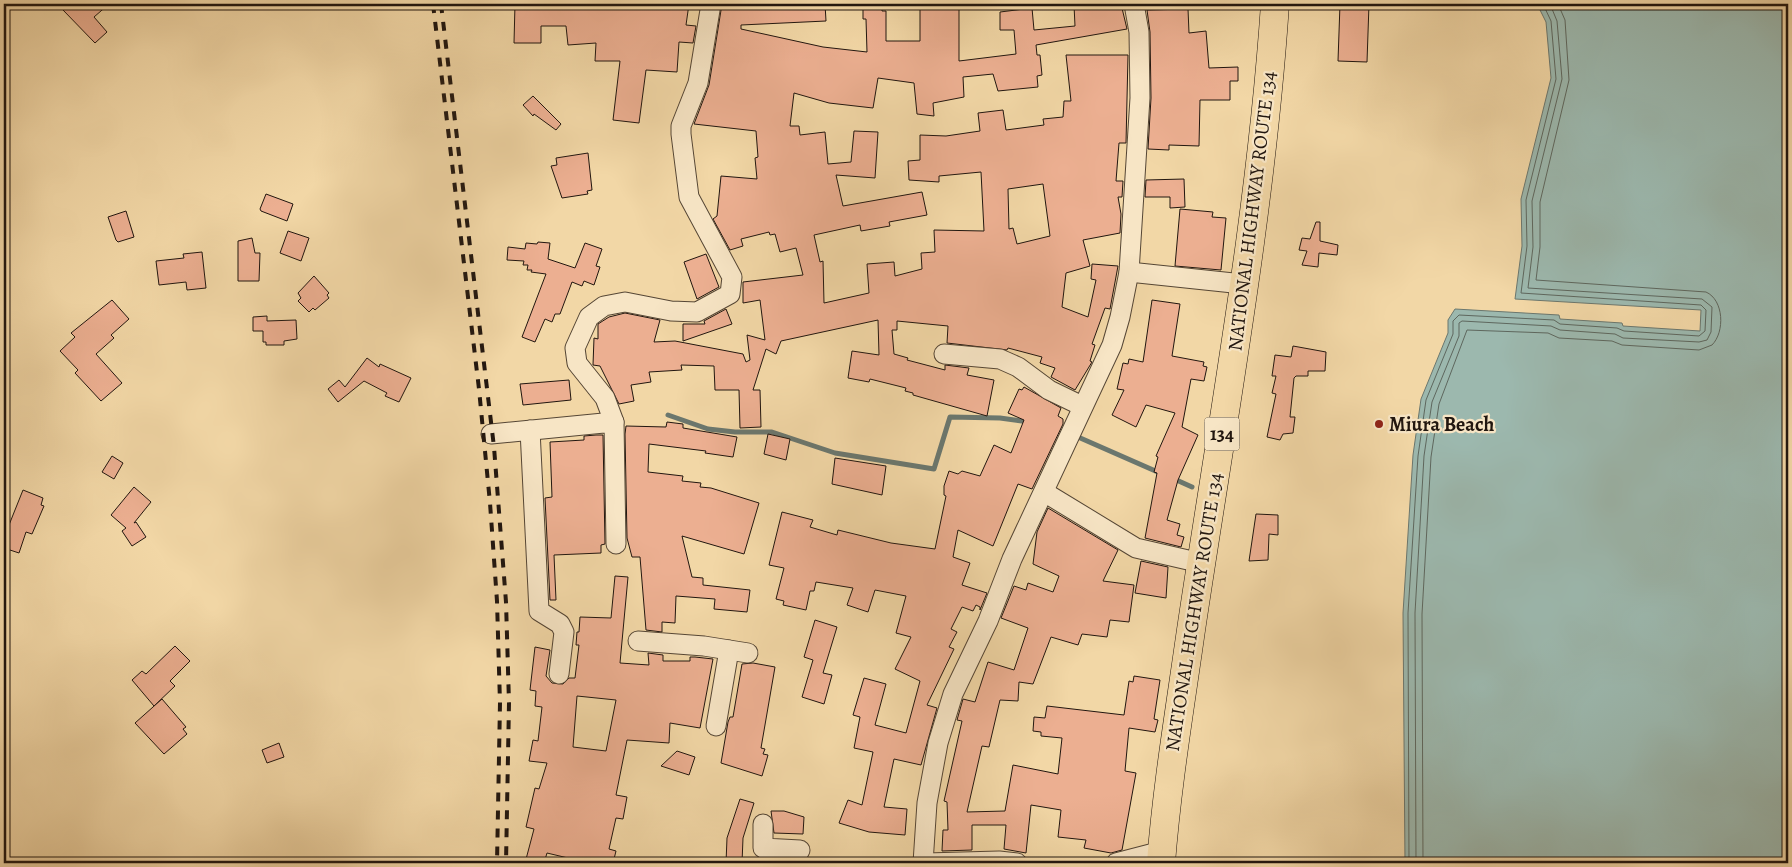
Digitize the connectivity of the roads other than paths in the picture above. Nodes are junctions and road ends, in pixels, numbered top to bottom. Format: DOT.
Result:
graph roads {
  1 [pos="711,4"];
  2 [pos="1134,4"];
  3 [pos="1275,4"];
  4 [pos="1129,272"];
  5 [pos="1243,284"];
  6 [pos="944,354"];
  7 [pos="1082,406"];
  8 [pos="614,422"];
  9 [pos="530,430"];
  10 [pos="491,434"];
  11 [pos="1044,492"];
  12 [pos="616,544"];
  13 [pos="1201,563"];
  14 [pos="638,641"];
  15 [pos="729,650"];
  16 [pos="748,652"];
  17 [pos="559,674"];
  18 [pos="716,726"];
  19 [pos="763,824"];
  20 [pos="1162,857"];
  21 [pos="793,863"];
  22 [pos="925,863"];
  23 [pos="1017,863"];
  24 [pos="1116,863"];
  1 -- 8 [label="street"];
  2 -- 4 [label="street"];
  3 -- 5 [label="highway, NATIONAL HIGHWAY ROUTE 134 / 134"];
  4 -- 5 [label="street"];
  4 -- 7 [label="street"];
  5 -- 13 [label="highway, NATIONAL HIGHWAY ROUTE 134 / 134"];
  6 -- 7 [label="street"];
  7 -- 11 [label="street"];
  8 -- 9 [label="street"];
  8 -- 12 [label="street"];
  9 -- 10 [label="street"];
  9 -- 17 [label="street"];
  11 -- 13 [label="street"];
  11 -- 22 [label="street"];
  13 -- 20 [label="highway, NATIONAL HIGHWAY ROUTE 134 / 134"];
  14 -- 15 [label="street"];
  15 -- 16 [label="street"];
  15 -- 18 [label="street"];
  19 -- 21 [label="street"];
  20 -- 24 [label="street"];
  22 -- 23 [label="street"];
}
